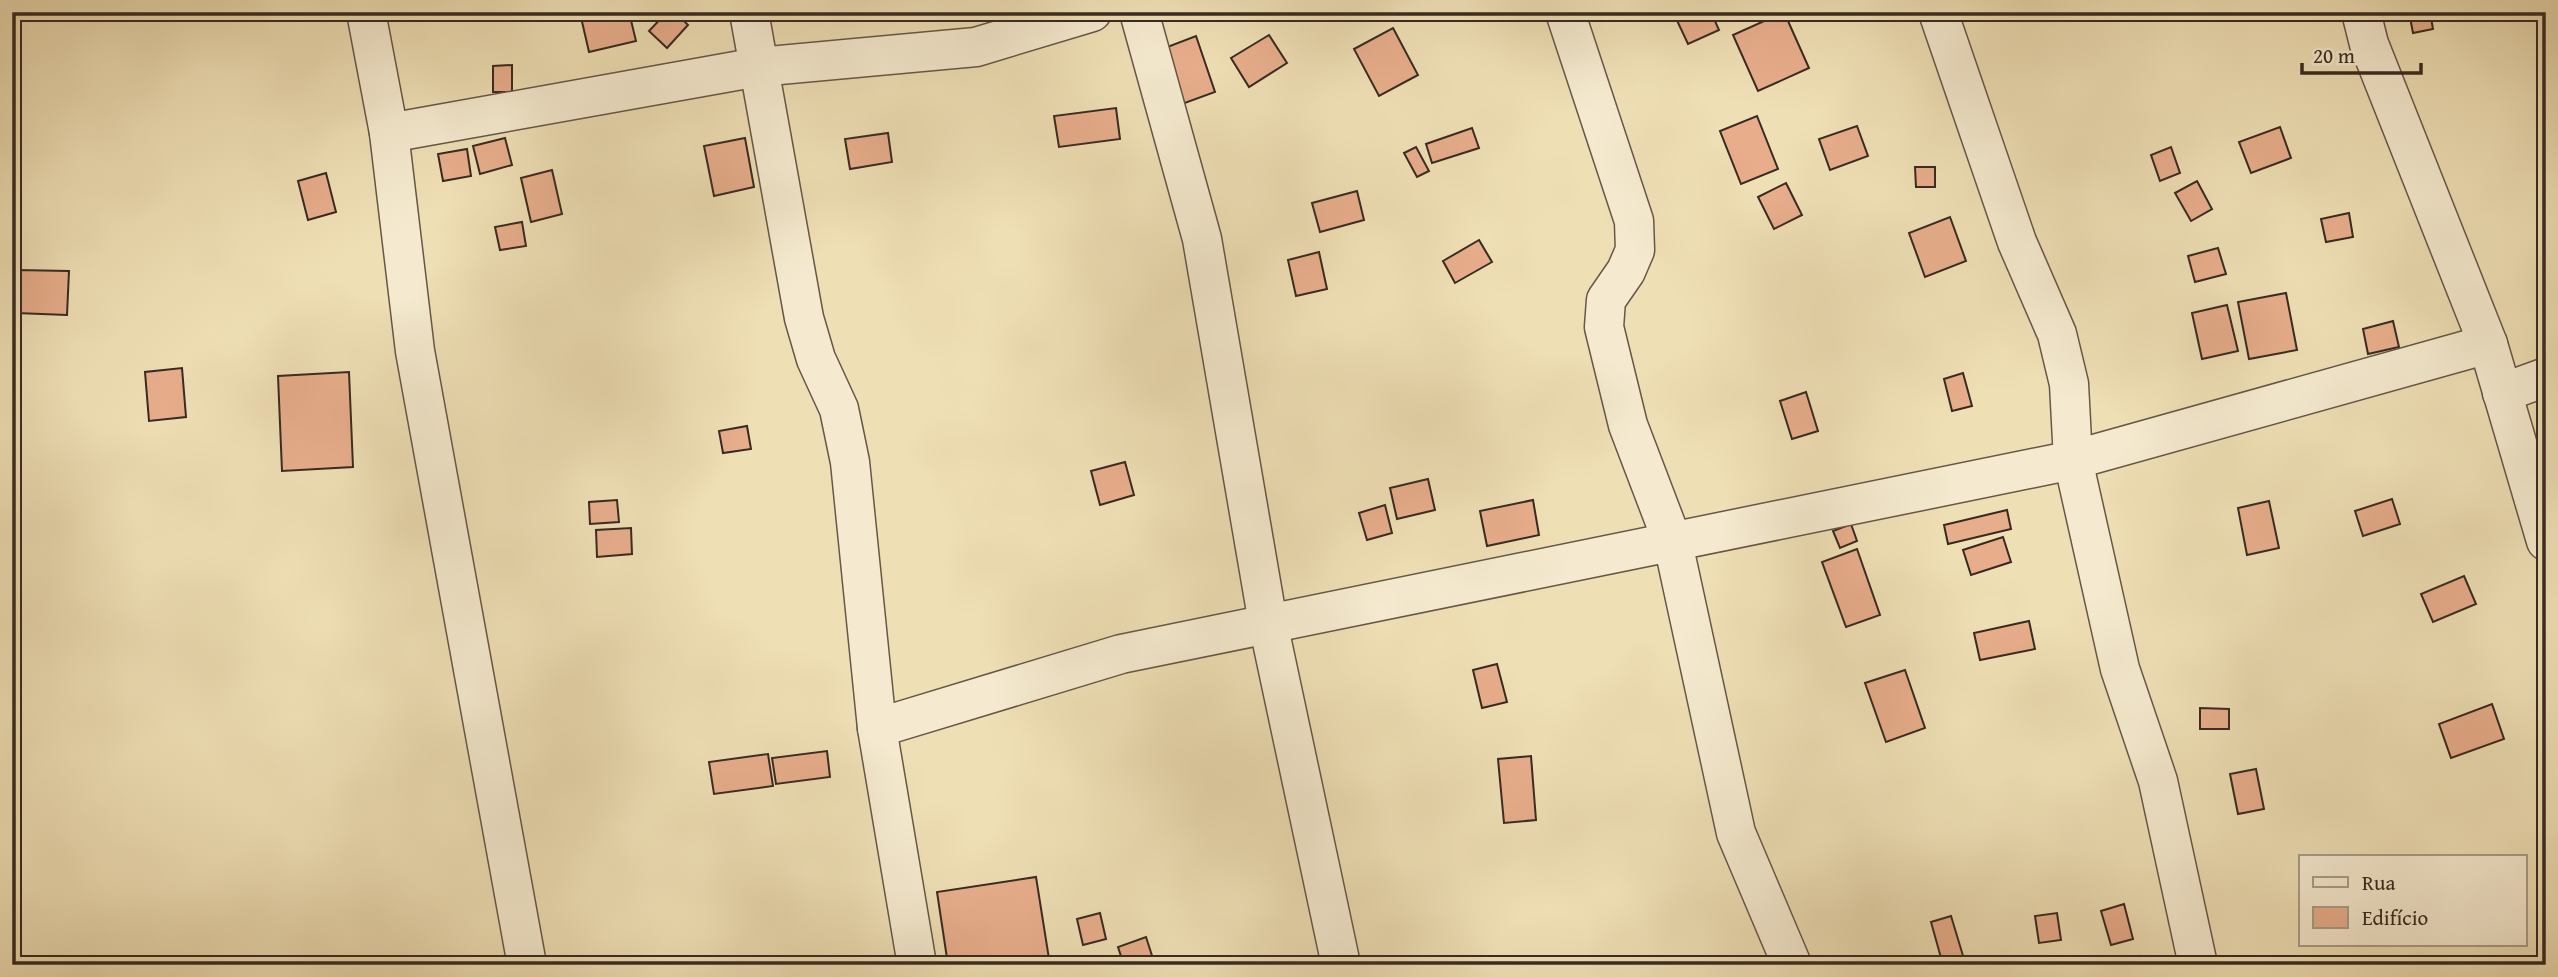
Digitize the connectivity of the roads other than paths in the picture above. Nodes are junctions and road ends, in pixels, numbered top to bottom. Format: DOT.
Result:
graph roads {
  1 [pos="366,12"];
  2 [pos="750,12"];
  3 [pos="1092,12"];
  4 [pos="1139,12"];
  5 [pos="1565,12"];
  6 [pos="1938,12"];
  7 [pos="2361,12"];
  8 [pos="758,66"];
  9 [pos="389,133"];
  10 [pos="2488,344"];
  11 [pos="2546,377"];
  12 [pos="2502,393"];
  13 [pos="2073,460"];
  14 [pos="2546,541"];
  15 [pos="1673,543"];
  16 [pos="1268,623"];
  17 [pos="877,728"];
  18 [pos="527,965"];
  19 [pos="917,965"];
  20 [pos="1341,965"];
  21 [pos="1792,965"];
  22 [pos="2198,965"];
  1 -- 9 [label="street"];
  2 -- 8 [label="street"];
  3 -- 8 [label="street"];
  4 -- 16 [label="street"];
  5 -- 15 [label="street"];
  6 -- 13 [label="street"];
  7 -- 10 [label="street"];
  8 -- 9 [label="street"];
  8 -- 17 [label="street"];
  9 -- 18 [label="street"];
  10 -- 12 [label="street"];
  10 -- 13 [label="street"];
  11 -- 12 [label="street"];
  12 -- 14 [label="street"];
  13 -- 15 [label="street"];
  13 -- 22 [label="street"];
  15 -- 16 [label="street"];
  15 -- 21 [label="street"];
  16 -- 17 [label="street"];
  16 -- 20 [label="street"];
  17 -- 19 [label="street"];
}
